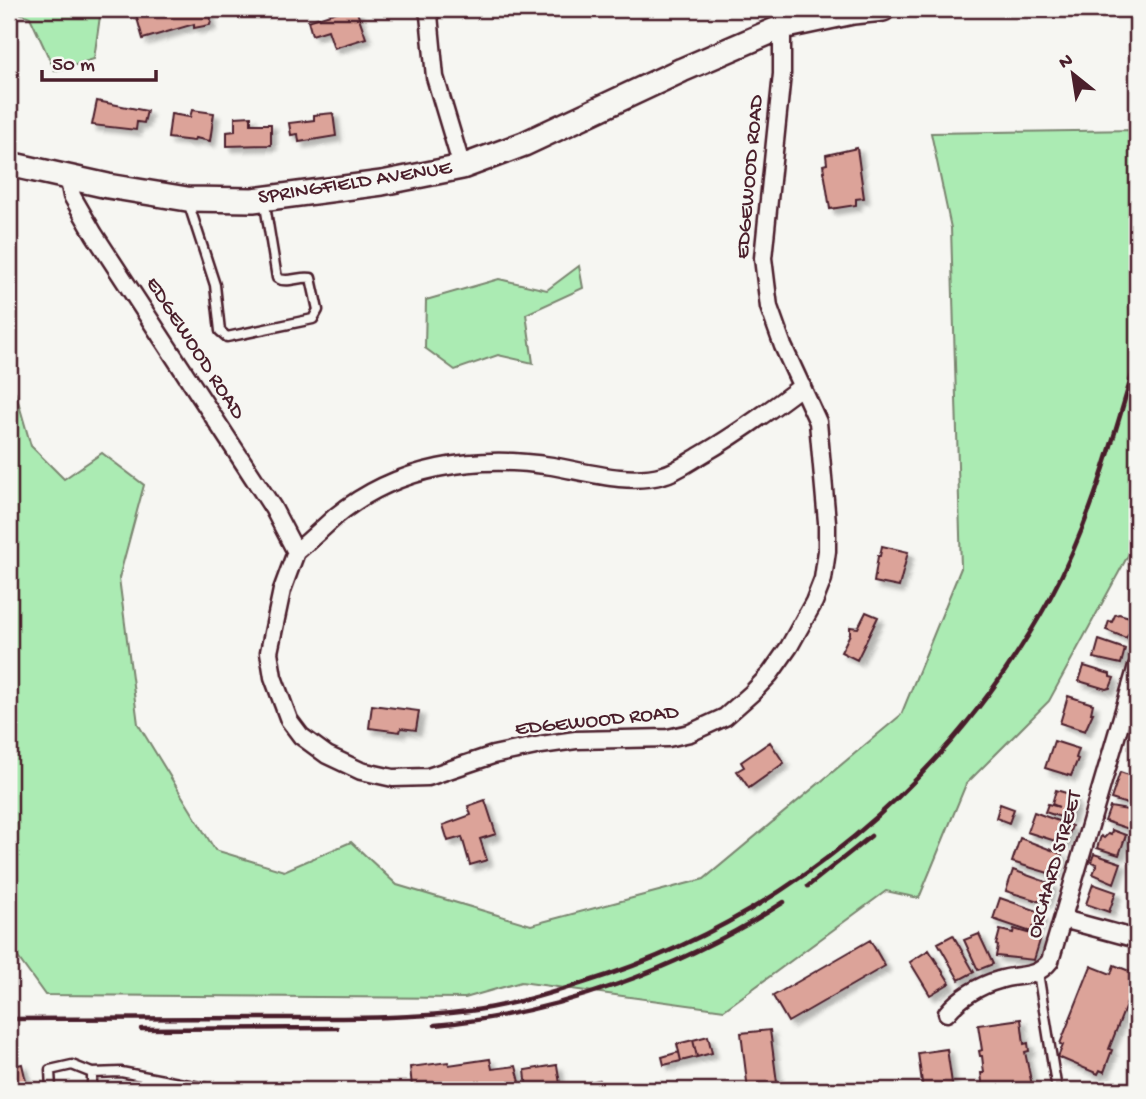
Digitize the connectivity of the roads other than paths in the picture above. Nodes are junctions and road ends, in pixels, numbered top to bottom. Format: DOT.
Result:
graph roads {
  1 [pos="883,9"];
  2 [pos="428,11"];
  3 [pos="782,27"];
  4 [pos="9,164"];
  5 [pos="462,167"];
  6 [pos="68,176"];
  7 [pos="187,199"];
  8 [pos="264,199"];
  9 [pos="802,386"];
  10 [pos="296,552"];
  11 [pos="1137,666"];
  12 [pos="1063,919"];
  13 [pos="1137,939"];
  14 [pos="1038,973"];
  15 [pos="947,1013"];
  16 [pos="92,1073"];
  17 [pos="51,1090"];
  18 [pos="92,1090"];
  19 [pos="215,1090"];
  20 [pos="1057,1090"];
  1 -- 3 [label="main road, SPRINGFIELD AVENUE"];
  2 -- 5 [label="street"];
  3 -- 5 [label="main road, SPRINGFIELD AVENUE"];
  3 -- 9 [label="street, EDGEWOOD ROAD"];
  4 -- 6 [label="main road, SPRINGFIELD AVENUE"];
  5 -- 8 [label="main road, SPRINGFIELD AVENUE"];
  6 -- 7 [label="main road, SPRINGFIELD AVENUE"];
  6 -- 10 [label="street, EDGEWOOD ROAD"];
  7 -- 8 [label="main road, SPRINGFIELD AVENUE"];
  7 -- 8 [label="lane"];
  9 -- 10 [label="street"];
  9 -- 10 [label="street, EDGEWOOD ROAD"];
  11 -- 12 [label="street, ORCHARD STREET"];
  12 -- 13 [label="street"];
  12 -- 14 [label="street, ORCHARD STREET"];
  14 -- 15 [label="street"];
  14 -- 20 [label="lane"];
  16 -- 17 [label="lane"];
  16 -- 18 [label="lane"];
  16 -- 19 [label="lane"];
}
